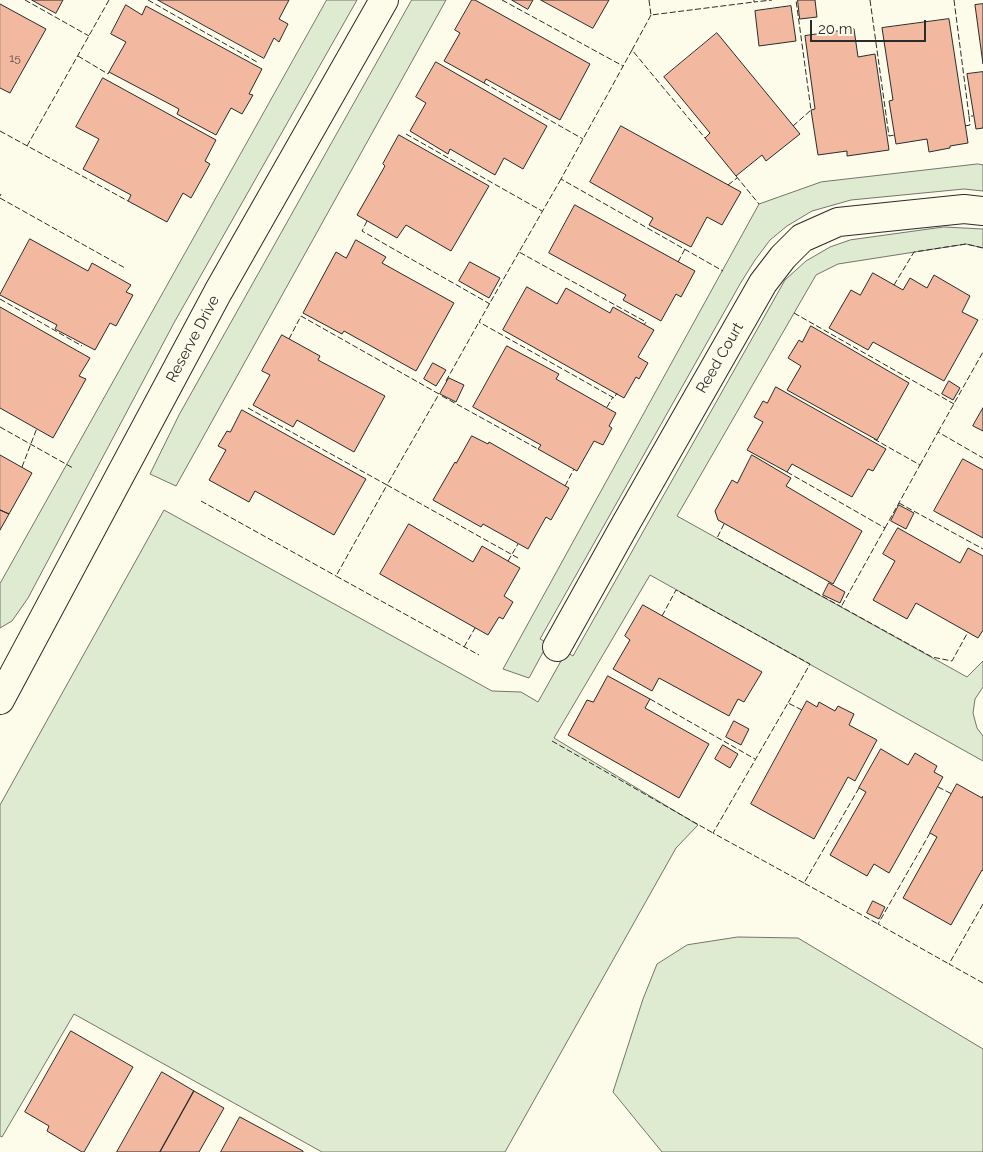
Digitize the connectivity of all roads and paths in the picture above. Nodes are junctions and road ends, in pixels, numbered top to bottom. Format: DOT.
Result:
graph roads {
  1 [pos="384,0"];
  2 [pos="983,211"];
  3 [pos="557,647"];
  4 [pos="3,686"];
  1 -- 4 [label="street, Reserve Drive"];
  2 -- 3 [label="street, Reed Court"];
}
